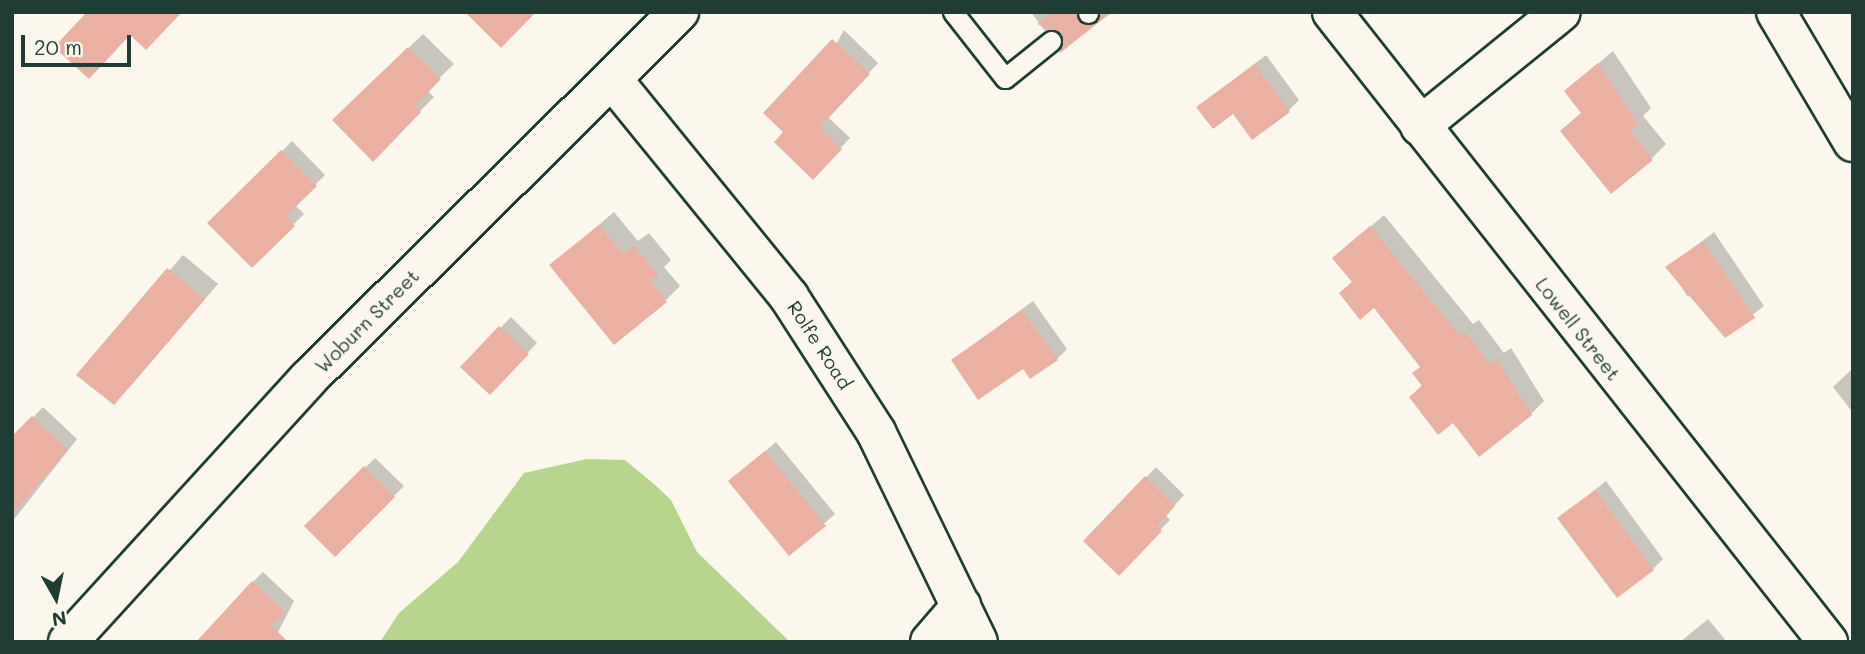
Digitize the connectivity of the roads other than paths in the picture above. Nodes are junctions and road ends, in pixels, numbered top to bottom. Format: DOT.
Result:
graph roads {
  1 [pos="679,12"];
  2 [pos="953,12"];
  3 [pos="1332,12"];
  4 [pos="1561,12"];
  5 [pos="1776,12"];
  6 [pos="1051,41"];
  7 [pos="612,79"];
  8 [pos="1420,126"];
  9 [pos="1853,142"];
  10 [pos="961,606"];
  11 [pos="68,642"];
  12 [pos="930,642"];
  13 [pos="978,642"];
  14 [pos="1828,642"];
  1 -- 7 [label="main road, Woburn Street"];
  2 -- 6 [label="lane"];
  3 -- 8 [label="main road, Lowell Street"];
  4 -- 8 [label="main road"];
  5 -- 9 [label="main road"];
  7 -- 10 [label="main road, Rolfe Road"];
  7 -- 11 [label="main road, Woburn Street"];
  8 -- 14 [label="main road, Lowell Street"];
  10 -- 12 [label="main road"];
  10 -- 13 [label="main road, Rolfe Road"];
}
